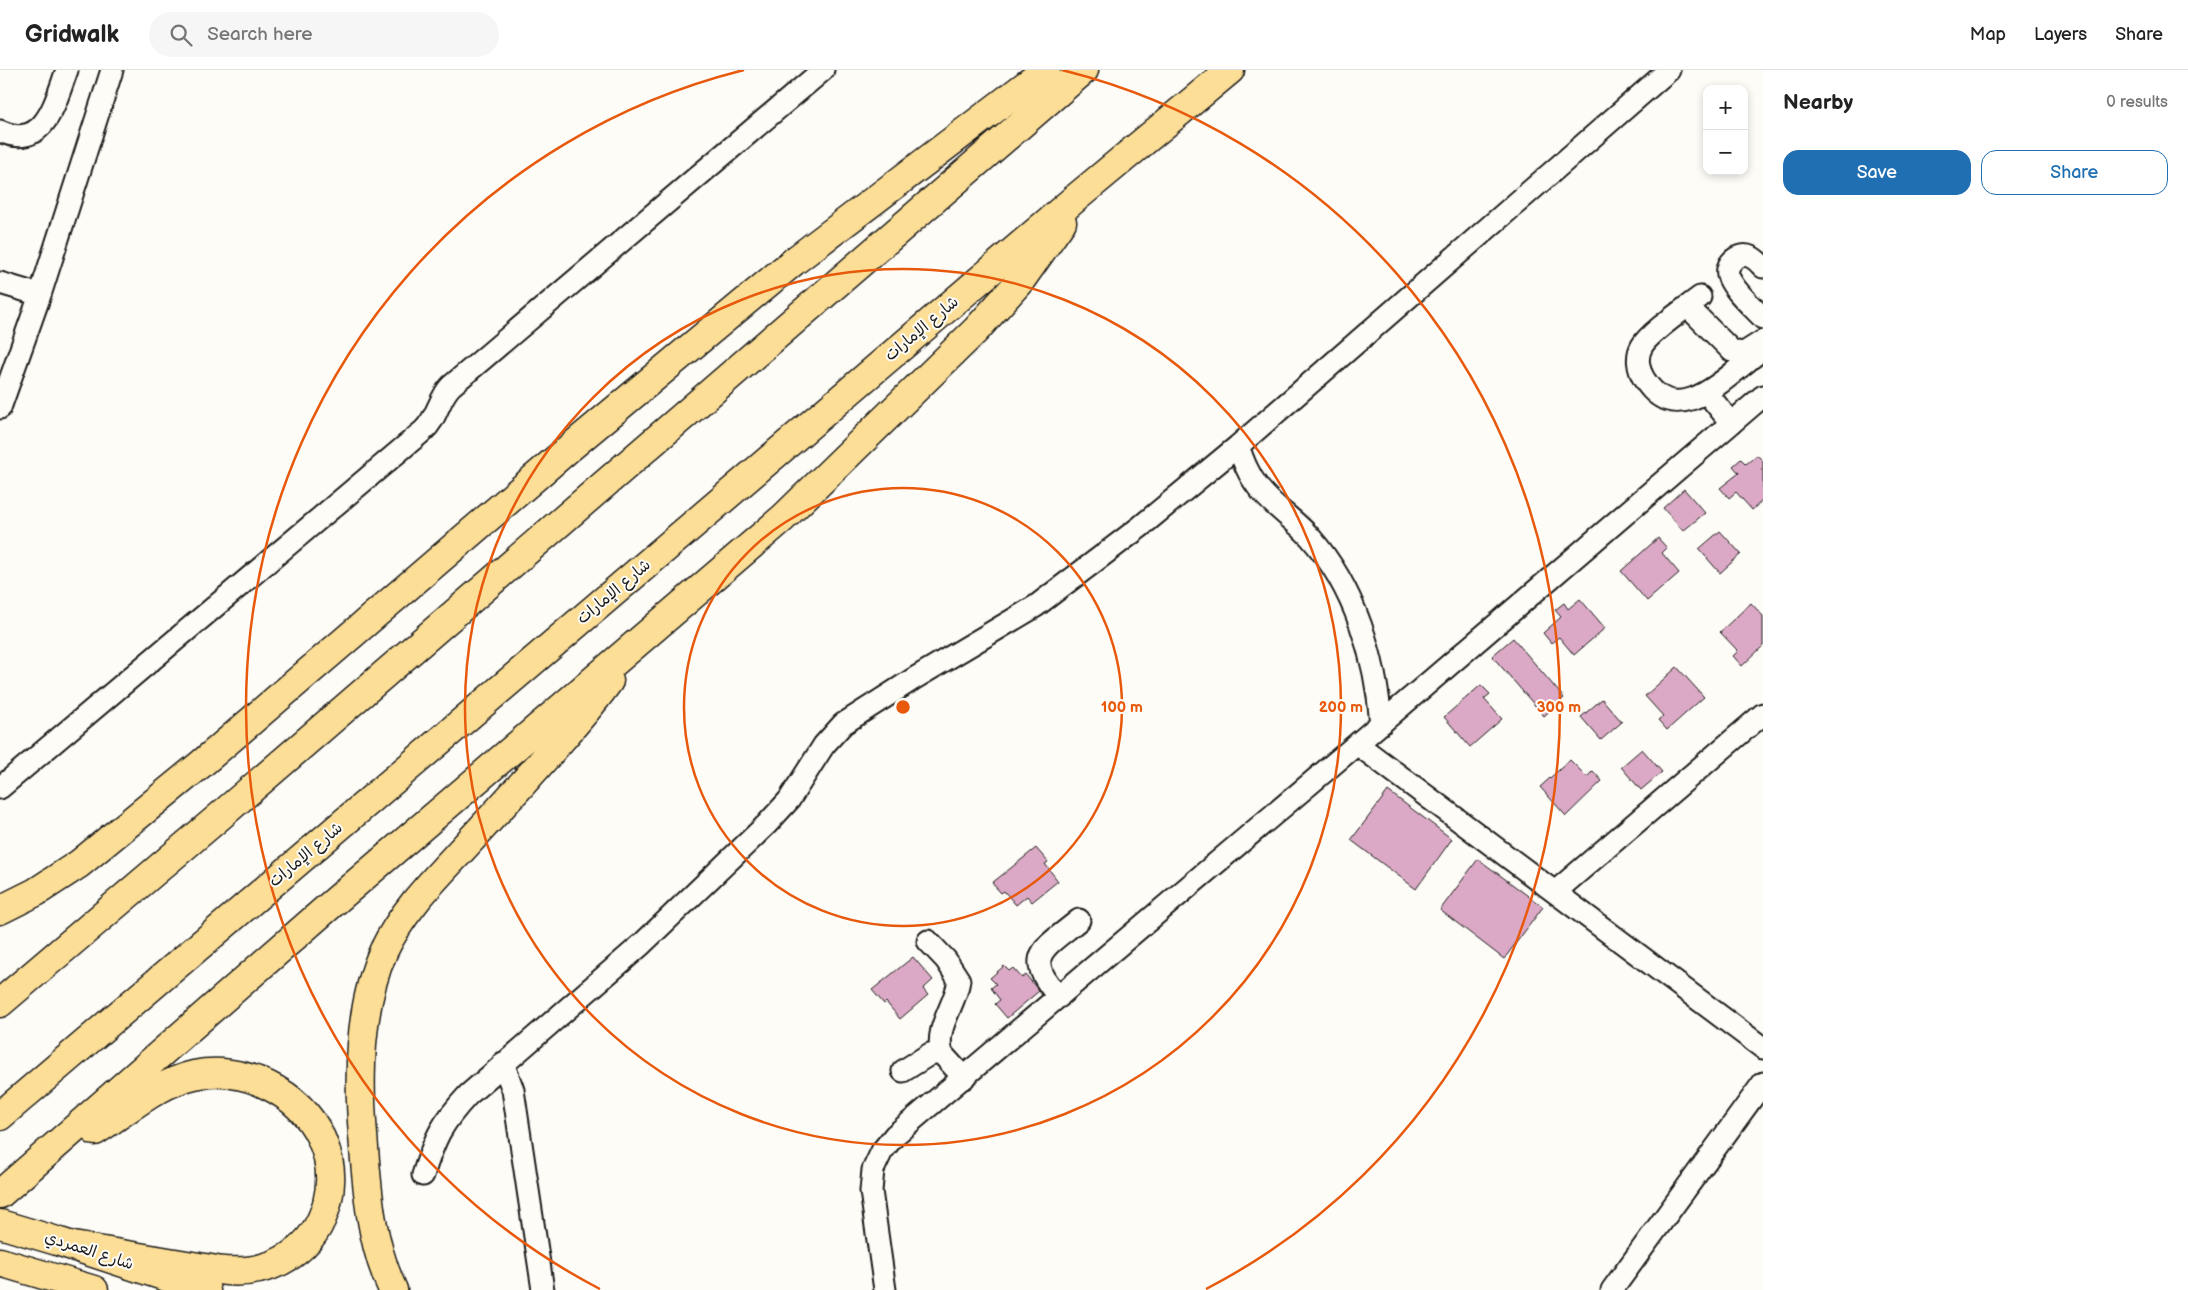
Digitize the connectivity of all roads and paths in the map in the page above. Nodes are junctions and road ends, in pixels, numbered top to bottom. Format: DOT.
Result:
graph roads {
  1 [pos="67,70"];
  2 [pos="112,70"];
  3 [pos="823,70"];
  4 [pos="1046,70"];
  5 [pos="1084,70"];
  6 [pos="1230,70"];
  7 [pos="1669,70"];
  8 [pos="0,131"];
  9 [pos="1077,198"];
  10 [pos="1763,267"];
  11 [pos="0,283"];
  12 [pos="40,295"];
  13 [pos="1763,318"];
  14 [pos="1759,357"];
  15 [pos="1763,396"];
  16 [pos="1711,398"];
  17 [pos="0,408"];
  18 [pos="1731,423"];
  19 [pos="1238,446"];
  20 [pos="627,650"];
  21 [pos="1763,714"];
  22 [pos="1381,724"];
  23 [pos="1357,744"];
  24 [pos="0,788"];
  25 [pos="1555,892"];
  26 [pos="0,910"];
  27 [pos="1079,920"];
  28 [pos="928,941"];
  29 [pos="1059,998"];
  30 [pos="0,1003"];
  31 [pos="1763,1048"];
  32 [pos="942,1053"];
  33 [pos="503,1063"];
  34 [pos="903,1071"];
  35 [pos="964,1078"];
  36 [pos="1763,1083"];
  37 [pos="0,1116"];
  38 [pos="30,1170"];
  39 [pos="423,1175"];
  40 [pos="0,1194"];
  41 [pos="0,1224"];
  42 [pos="65,1243"];
  43 [pos="0,1262"];
  44 [pos="94,1290"];
  45 [pos="206,1290"];
  46 [pos="393,1290"];
  47 [pos="543,1290"];
  48 [pos="885,1290"];
  49 [pos="1612,1290"];
  1 -- 8 [label="street"];
  2 -- 12 [label="street"];
  3 -- 24 [label="street"];
  4 -- 26 [label="main road"];
  5 -- 30 [label="main road"];
  6 -- 9 [label="main road, شارع الإمارات"];
  7 -- 19 [label="street"];
  9 -- 20 [label="main road"];
  9 -- 37 [label="main road, شارع الإمارات"];
  10 -- 13 [label="street"];
  11 -- 12 [label="street"];
  12 -- 17 [label="street"];
  14 -- 16 [label="street"];
  14 -- 16 [label="street"];
  15 -- 18 [label="street"];
  16 -- 18 [label="street"];
  18 -- 22 [label="street"];
  19 -- 22 [label="street"];
  19 -- 33 [label="street"];
  20 -- 38 [label="main road"];
  20 -- 46 [label="main road"];
  21 -- 25 [label="street"];
  22 -- 23 [label="street"];
  23 -- 25 [label="street"];
  23 -- 29 [label="street"];
  25 -- 31 [label="street"];
  27 -- 29 [label="street"];
  28 -- 32 [label="street"];
  29 -- 35 [label="street"];
  32 -- 34 [label="street"];
  32 -- 35 [label="street"];
  33 -- 39 [label="street"];
  33 -- 47 [label="street"];
  35 -- 48 [label="street"];
  36 -- 49 [label="street"];
  38 -- 40 [label="main road"];
  38 -- 42 [label="main road"];
  41 -- 42 [label="main road, شارع العمردي"];
  42 -- 45 [label="main road, شارع العمردي"];
  43 -- 44 [label="main road"];
}
